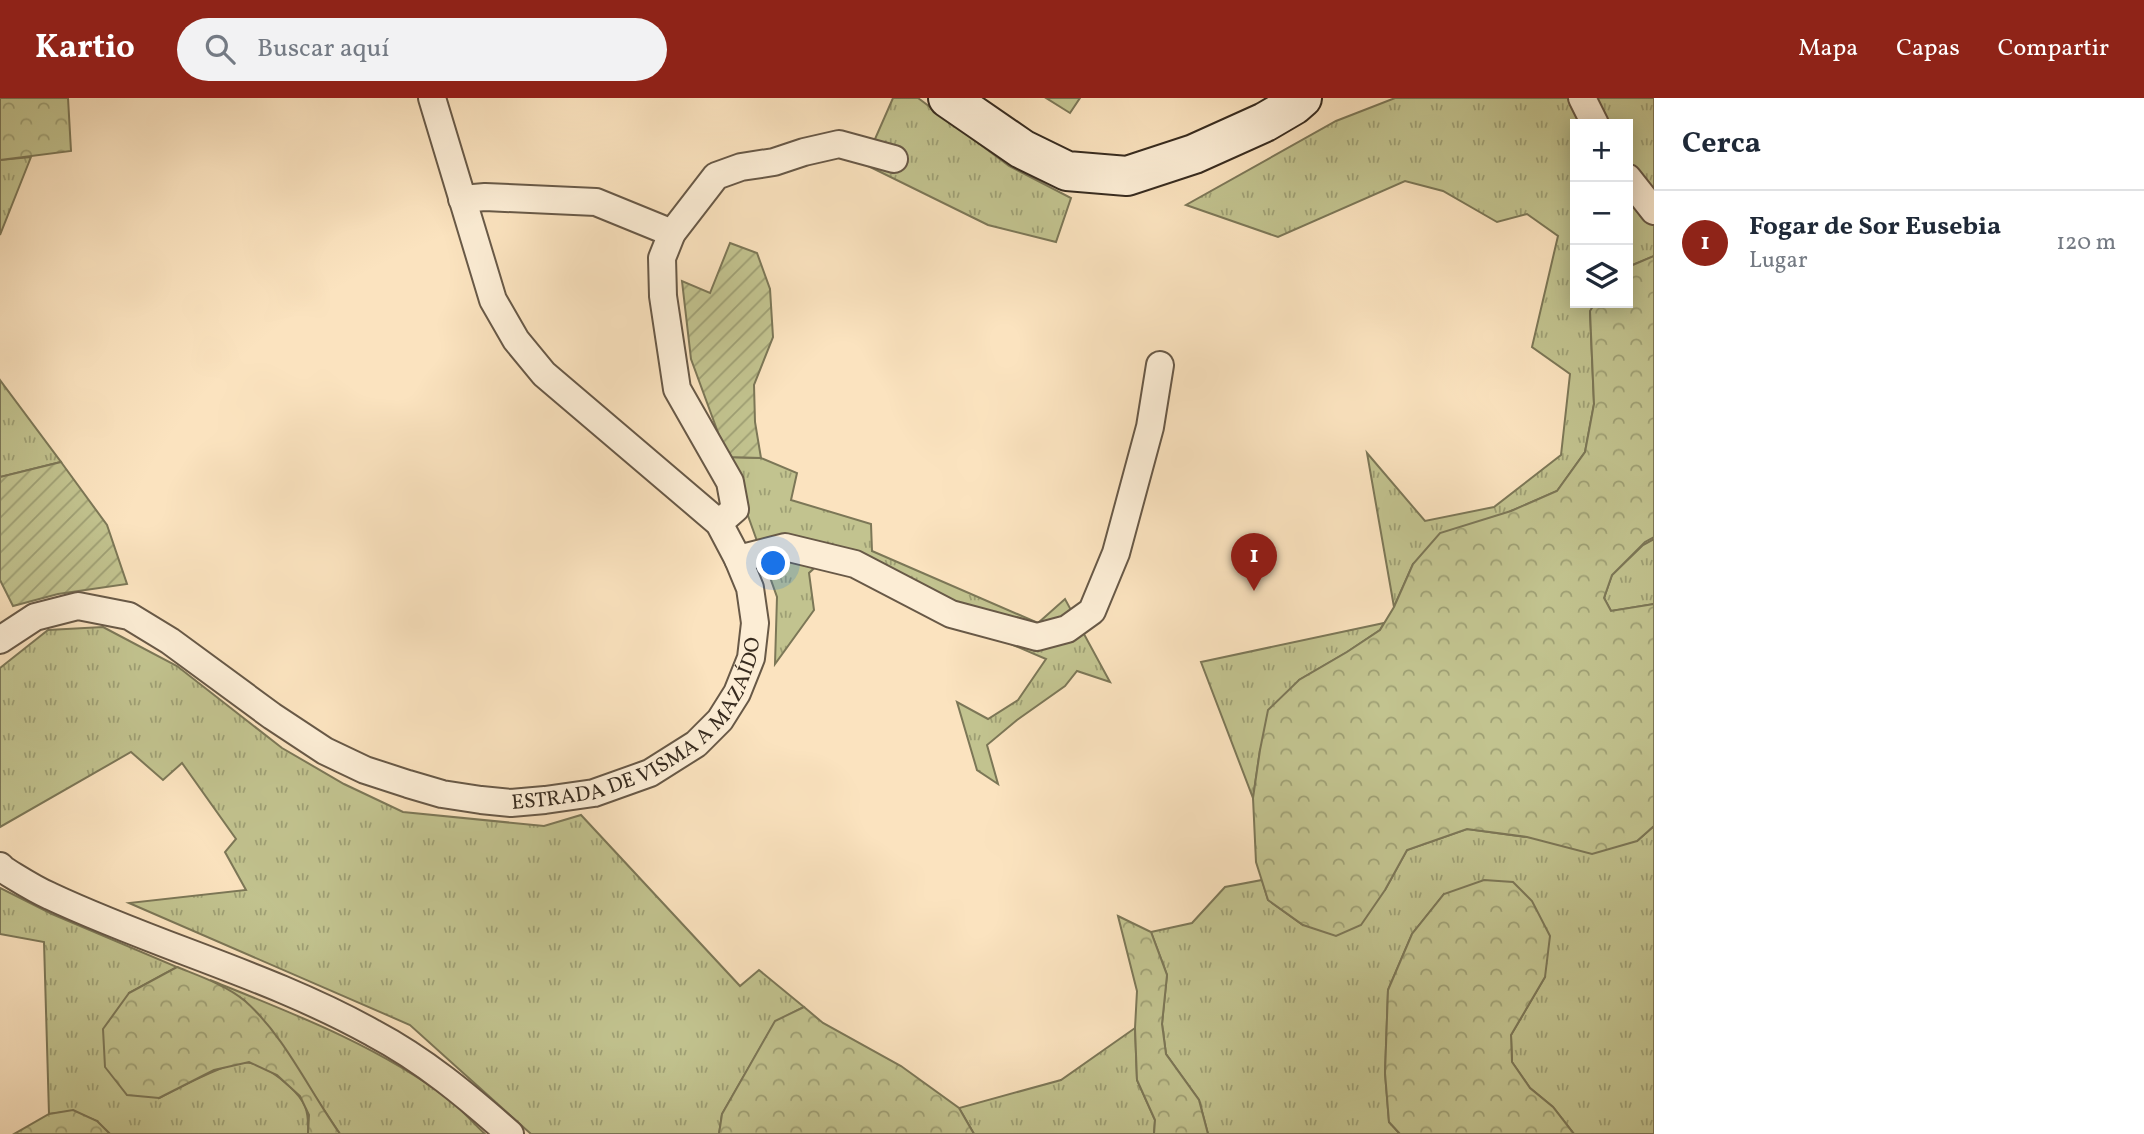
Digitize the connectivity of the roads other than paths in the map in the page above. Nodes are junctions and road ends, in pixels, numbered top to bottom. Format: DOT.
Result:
graph roads {
  1 [pos="432,98"];
  2 [pos="948,98"];
  3 [pos="1582,98"];
  4 [pos="1306,100"];
  5 [pos="1592,119"];
  6 [pos="894,159"];
  7 [pos="1631,182"];
  8 [pos="462,199"];
  9 [pos="1654,211"];
  10 [pos="672,233"];
  11 [pos="1160,365"];
  12 [pos="719,523"];
  13 [pos="738,559"];
  14 [pos="0,640"];
  15 [pos="0,866"];
  16 [pos="510,1134"];
  1 -- 8 [label="street, ESTRADA DE VISMA A MAZAÍDO"];
  2 -- 4 [label="street"];
  3 -- 5 [label="street"];
  6 -- 10 [label="street"];
  7 -- 9 [label="street"];
  8 -- 10 [label="street"];
  8 -- 12 [label="street, ESTRADA DE VISMA A MAZAÍDO"];
  10 -- 12 [label="street"];
  11 -- 13 [label="street"];
  12 -- 13 [label="street, ESTRADA DE VISMA A MAZAÍDO"];
  13 -- 14 [label="street, ESTRADA DE VISMA A MAZAÍDO"];
  15 -- 16 [label="street"];
}
